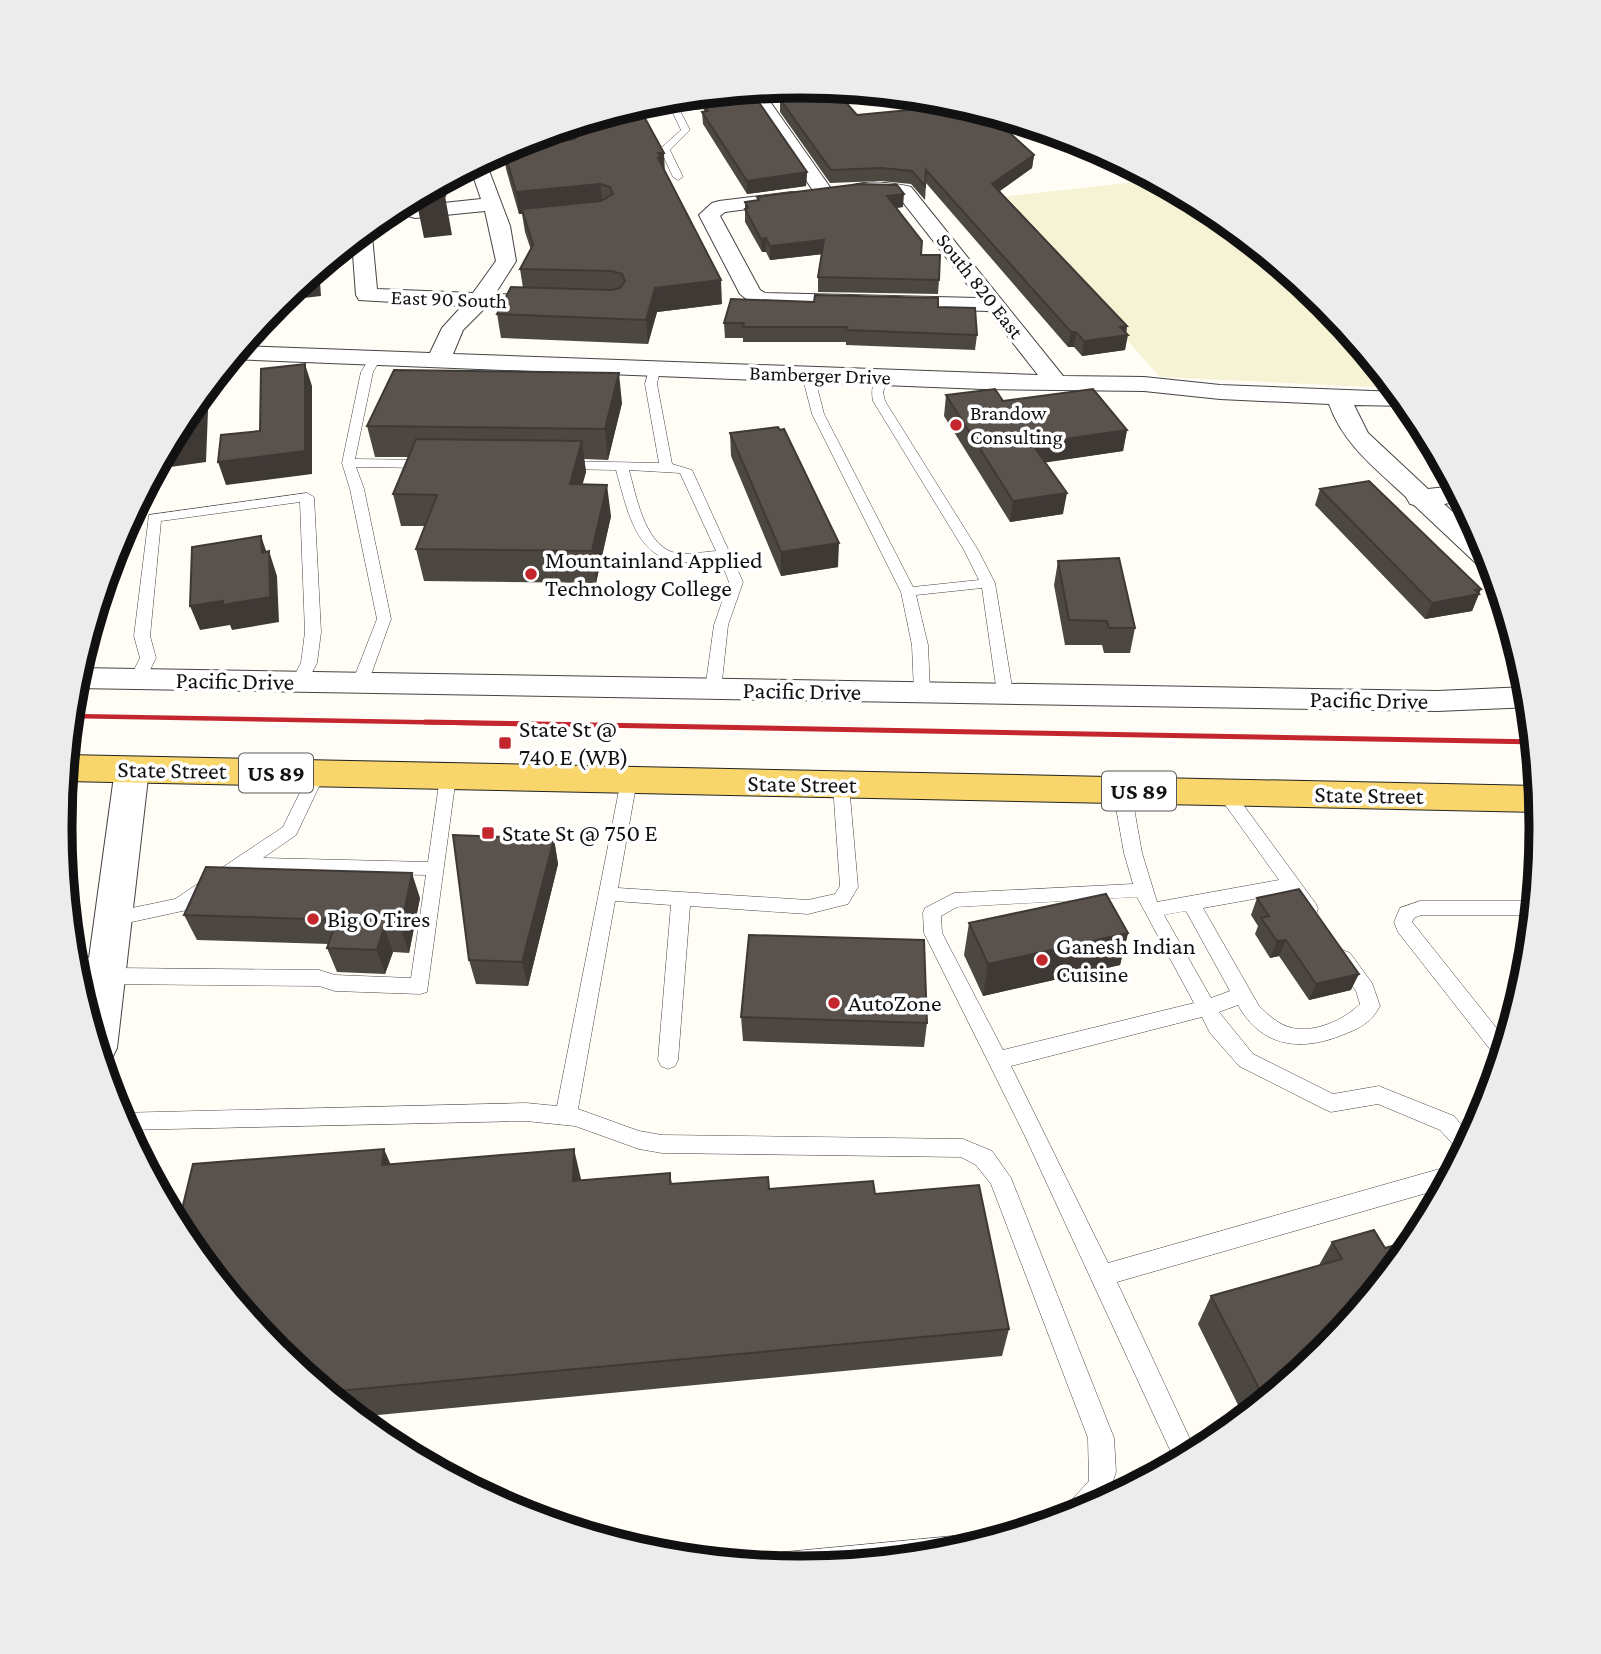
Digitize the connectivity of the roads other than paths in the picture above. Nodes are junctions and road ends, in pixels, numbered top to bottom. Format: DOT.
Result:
graph roads {
  1 [pos="760,100"];
  2 [pos="675,109"];
  3 [pos="485,170"];
  4 [pos="678,177"];
  5 [pos="825,194"];
  6 [pos="492,204"];
  7 [pos="415,212"];
  8 [pos="526,223"];
  9 [pos="500,226"];
  10 [pos="363,245"];
  11 [pos="479,302"];
  12 [pos="573,303"];
  13 [pos="995,305"];
  14 [pos="247,353"];
  15 [pos="375,358"];
  16 [pos="438,361"];
  17 [pos="654,369"];
  18 [pos="808,375"];
  19 [pos="882,378"];
  20 [pos="1055,381"];
  21 [pos="1339,397"];
  22 [pos="1390,399"];
  23 [pos="348,463"];
  24 [pos="444,464"];
  25 [pos="553,465"];
  26 [pos="621,466"];
  27 [pos="666,467"];
  28 [pos="1449,496"];
  29 [pos="1419,498"];
  30 [pos="1473,546"];
  31 [pos="725,555"];
  32 [pos="988,583"];
  33 [pos="908,592"];
  34 [pos="88,678"];
  35 [pos="137,680"];
  36 [pos="299,682"];
  37 [pos="360,683"];
  38 [pos="713,690"];
  39 [pos="922,692"];
  40 [pos="1005,693"];
  41 [pos="1517,698"];
  42 [pos="74,768"];
  43 [pos="132,769"];
  44 [pos="317,774"];
  45 [pos="448,777"];
  46 [pos="629,780"];
  47 [pos="841,785"];
  48 [pos="1122,791"];
  49 [pos="1225,792"];
  50 [pos="1528,799"];
  51 [pos="242,864"];
  52 [pos="435,869"];
  53 [pos="1291,885"];
  54 [pos="608,894"];
  55 [pos="681,898"];
  56 [pos="1148,900"];
  57 [pos="1191,903"];
  58 [pos="1524,908"];
  59 [pos="113,919"];
  60 [pos="1321,926"];
  61 [pos="1336,947"];
  62 [pos="96,969"];
  63 [pos="1241,996"];
  64 [pos="1207,1008"];
  65 [pos="97,1014"];
  66 [pos="1496,1043"];
  67 [pos="668,1060"];
  68 [pos="999,1060"];
  69 [pos="566,1116"];
  70 [pos="134,1121"];
  71 [pos="1459,1138"];
  72 [pos="1438,1179"];
  73 [pos="1103,1275"];
  74 [pos="1181,1448"];
  75 [pos="1097,1492"];
  1 -- 5 [label="street"];
  2 -- 4 [label="lane"];
  3 -- 6 [label="street"];
  5 -- 13 [label="street, South 820 East"];
  5 -- 13 [label="street"];
  6 -- 7 [label="street"];
  6 -- 9 [label="street"];
  8 -- 9 [label="street"];
  9 -- 11 [label="street"];
  10 -- 11 [label="street, East 90 South"];
  11 -- 12 [label="street, East 90 South"];
  11 -- 16 [label="street"];
  13 -- 20 [label="street, South 820 East"];
  14 -- 15 [label="street, Bamberger Drive"];
  15 -- 16 [label="street, Bamberger Drive"];
  15 -- 23 [label="lane"];
  16 -- 17 [label="street, Bamberger Drive"];
  17 -- 18 [label="street, Bamberger Drive"];
  17 -- 27 [label="lane"];
  18 -- 19 [label="street, Bamberger Drive"];
  18 -- 33 [label="lane"];
  19 -- 20 [label="street, Bamberger Drive"];
  19 -- 32 [label="lane"];
  20 -- 21 [label="street, Bamberger Drive"];
  21 -- 22 [label="street, Bamberger Drive"];
  21 -- 29 [label="street"];
  23 -- 24 [label="lane"];
  23 -- 37 [label="lane"];
  25 -- 26 [label="lane"];
  26 -- 27 [label="lane"];
  26 -- 31 [label="lane"];
  27 -- 31 [label="lane"];
  28 -- 29 [label="street"];
  29 -- 30 [label="street"];
  31 -- 38 [label="lane"];
  32 -- 33 [label="lane"];
  32 -- 40 [label="lane"];
  33 -- 39 [label="lane"];
  34 -- 35 [label="street, Pacific Drive"];
  35 -- 36 [label="street, Pacific Drive"];
  35 -- 36 [label="lane"];
  36 -- 37 [label="street, Pacific Drive"];
  37 -- 38 [label="street, Pacific Drive"];
  38 -- 39 [label="street, Pacific Drive"];
  39 -- 40 [label="street, Pacific Drive"];
  40 -- 41 [label="street, Pacific Drive"];
  42 -- 43 [label="main road, State Street / US 89"];
  43 -- 44 [label="main road, State Street / US 89"];
  43 -- 59 [label="street"];
  44 -- 45 [label="main road, State Street / US 89"];
  44 -- 51 [label="lane"];
  45 -- 46 [label="main road, State Street / US 89"];
  45 -- 52 [label="lane"];
  46 -- 47 [label="main road, State Street / US 89"];
  46 -- 54 [label="lane"];
  47 -- 48 [label="main road, State Street / US 89"];
  47 -- 55 [label="lane"];
  48 -- 49 [label="main road, State Street / US 89"];
  48 -- 56 [label="lane"];
  49 -- 50 [label="main road, State Street / US 89"];
  49 -- 53 [label="lane"];
  51 -- 52 [label="lane"];
  51 -- 59 [label="lane"];
  52 -- 62 [label="lane"];
  53 -- 57 [label="lane"];
  53 -- 60 [label="lane"];
  54 -- 55 [label="lane"];
  54 -- 69 [label="lane"];
  55 -- 67 [label="lane"];
  56 -- 57 [label="lane"];
  56 -- 64 [label="lane"];
  56 -- 68 [label="lane"];
  57 -- 63 [label="lane"];
  58 -- 66 [label="lane"];
  59 -- 62 [label="street"];
  61 -- 63 [label="lane"];
  62 -- 65 [label="street"];
  63 -- 64 [label="lane"];
  64 -- 68 [label="lane"];
  64 -- 71 [label="lane"];
  68 -- 73 [label="lane"];
  69 -- 70 [label="lane"];
  69 -- 75 [label="lane"];
  72 -- 73 [label="lane"];
  73 -- 74 [label="lane"];
}
